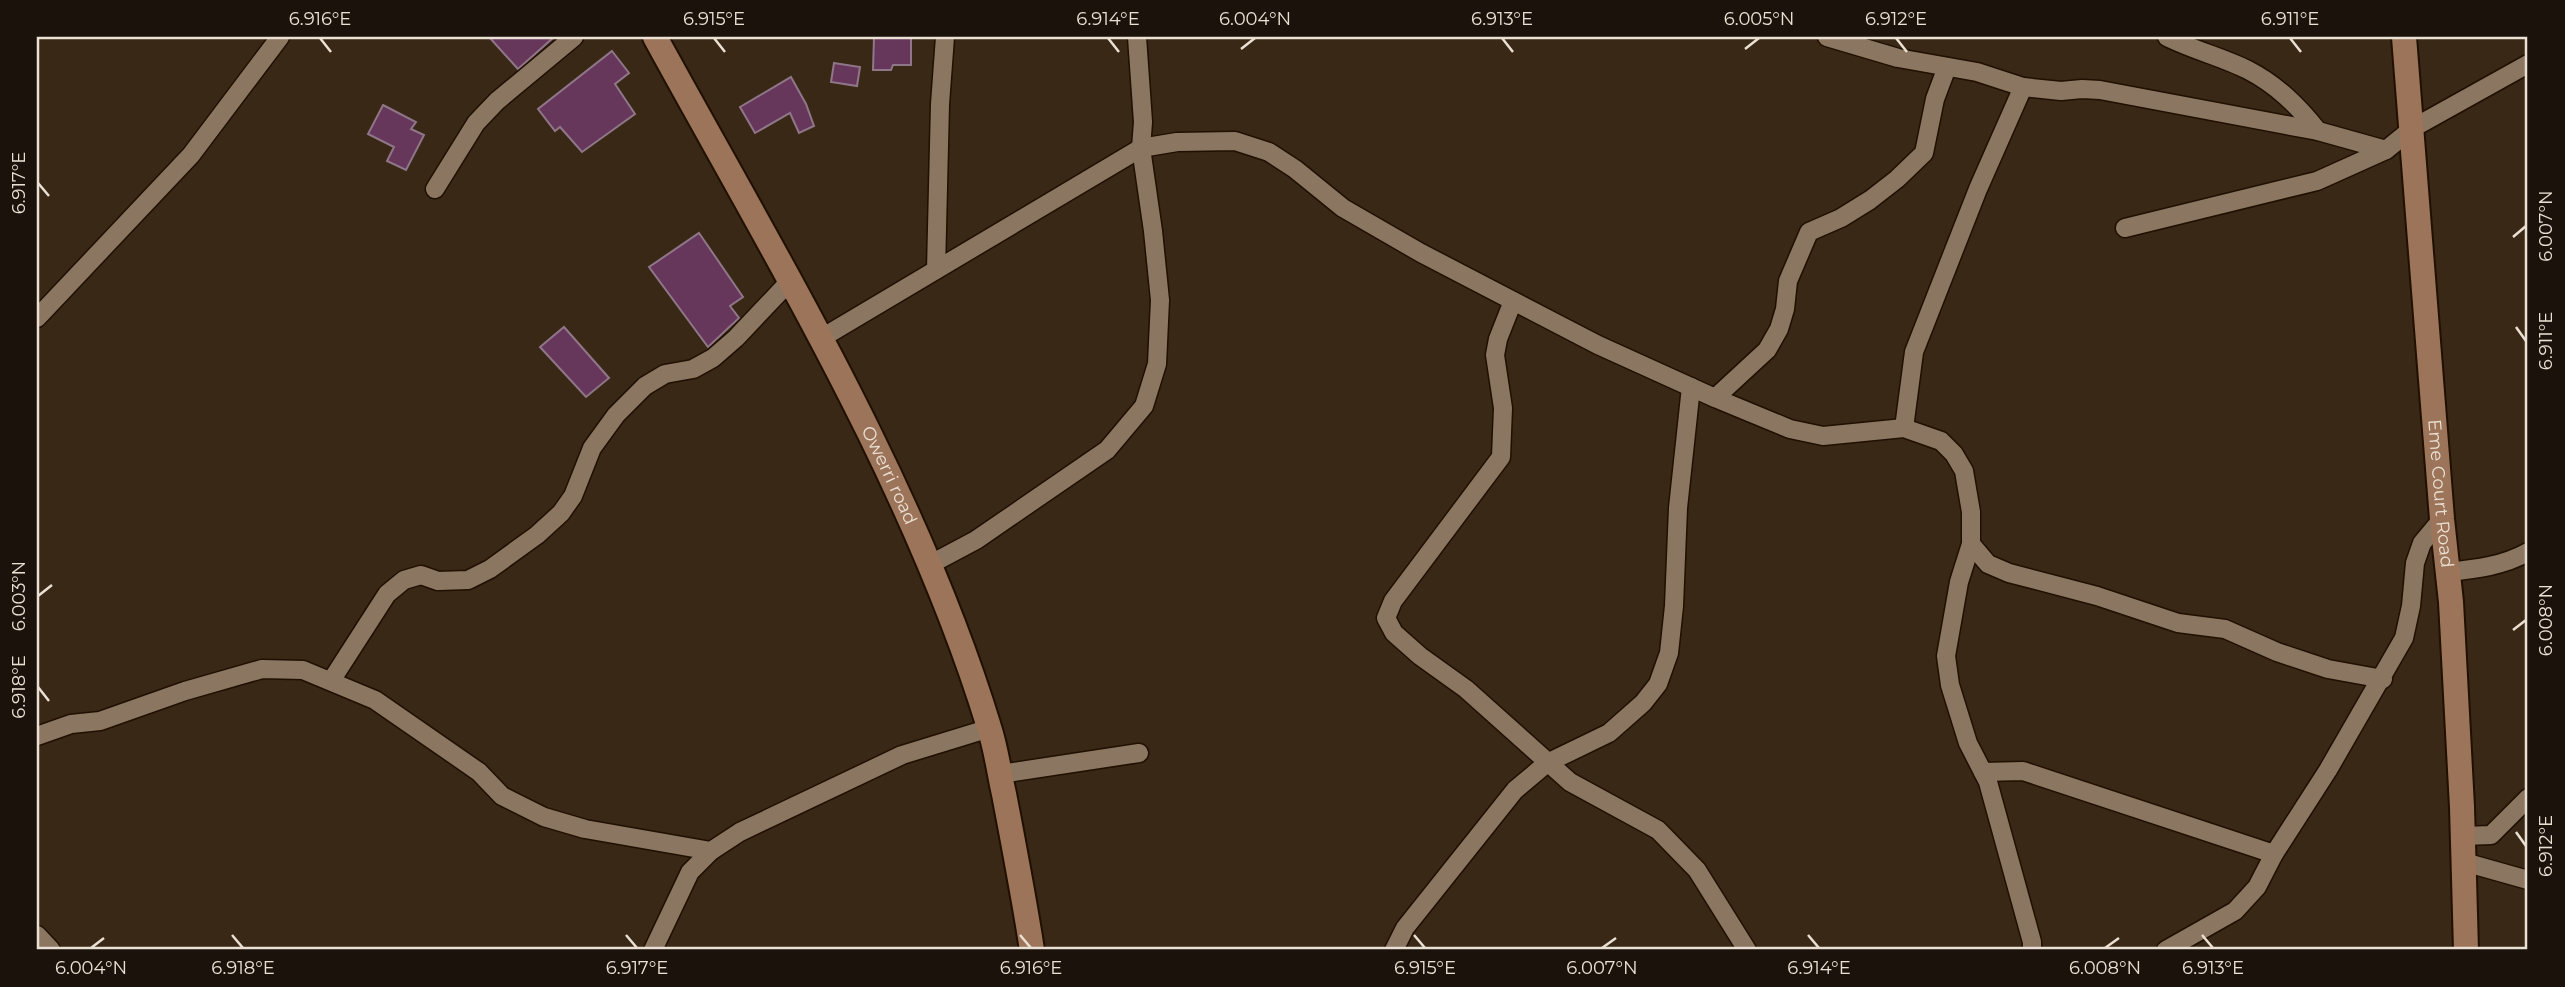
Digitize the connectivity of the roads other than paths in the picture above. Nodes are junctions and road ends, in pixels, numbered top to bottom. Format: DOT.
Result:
graph roads {
  1 [pos="280,37"];
  2 [pos="574,37"];
  3 [pos="655,37"];
  4 [pos="945,37"];
  5 [pos="1138,37"];
  6 [pos="1827,37"];
  7 [pos="2166,37"];
  8 [pos="2404,37"];
  9 [pos="2528,64"];
  10 [pos="1947,67"];
  11 [pos="2023,87"];
  12 [pos="2413,128"];
  13 [pos="2318,131"];
  14 [pos="1141,148"];
  15 [pos="2386,150"];
  16 [pos="435,189"];
  17 [pos="2126,228"];
  18 [pos="936,270"];
  19 [pos="789,282"];
  20 [pos="1513,301"];
  21 [pos="37,318"];
  22 [pos="820,339"];
  23 [pos="1690,387"];
  24 [pos="1714,398"];
  25 [pos="1904,429"];
  26 [pos="2442,519"];
  27 [pos="1971,544"];
  28 [pos="2528,552"];
  29 [pos="929,565"];
  30 [pos="2448,572"];
  31 [pos="2382,679"];
  32 [pos="331,681"];
  33 [pos="990,728"];
  34 [pos="37,736"];
  35 [pos="1139,753"];
  36 [pos="1548,763"];
  37 [pos="1983,772"];
  38 [pos="1000,774"];
  39 [pos="2528,798"];
  40 [pos="2463,835"];
  41 [pos="711,851"];
  42 [pos="2274,854"];
  43 [pos="2464,862"];
  44 [pos="2528,880"];
  45 [pos="37,935"];
  46 [pos="51,950"];
  47 [pos="653,950"];
  48 [pos="1032,950"];
  49 [pos="1394,950"];
  50 [pos="1747,950"];
  51 [pos="2032,950"];
  52 [pos="2166,950"];
  53 [pos="2466,950"];
  1 -- 21 [label="street"];
  2 -- 16 [label="street"];
  3 -- 19 [label="main road, Owerri road"];
  4 -- 18 [label="street"];
  5 -- 14 [label="street"];
  6 -- 10 [label="street"];
  7 -- 13 [label="street"];
  8 -- 12 [label="main road, Eme Court Road"];
  9 -- 12 [label="street"];
  10 -- 11 [label="street"];
  10 -- 24 [label="street"];
  11 -- 13 [label="street"];
  11 -- 25 [label="street"];
  12 -- 15 [label="street"];
  12 -- 26 [label="main road, Eme Court Road"];
  13 -- 15 [label="street"];
  14 -- 18 [label="street"];
  14 -- 20 [label="street"];
  14 -- 29 [label="street"];
  15 -- 17 [label="street"];
  18 -- 22 [label="street"];
  19 -- 22 [label="main road, Owerri road"];
  19 -- 32 [label="street"];
  20 -- 23 [label="street"];
  20 -- 36 [label="street"];
  22 -- 29 [label="main road, Owerri road"];
  23 -- 24 [label="street"];
  23 -- 36 [label="street"];
  24 -- 25 [label="street"];
  25 -- 27 [label="street"];
  26 -- 30 [label="main road, Eme Court Road"];
  26 -- 31 [label="street"];
  27 -- 31 [label="street"];
  27 -- 37 [label="street"];
  28 -- 30 [label="street"];
  29 -- 33 [label="main road, Owerri road"];
  30 -- 40 [label="main road, Eme Court Road"];
  31 -- 42 [label="street"];
  32 -- 34 [label="street"];
  32 -- 41 [label="street"];
  33 -- 38 [label="main road, Owerri road"];
  33 -- 41 [label="street"];
  35 -- 38 [label="street"];
  36 -- 49 [label="street"];
  36 -- 50 [label="street"];
  37 -- 42 [label="street"];
  37 -- 51 [label="street"];
  38 -- 48 [label="main road, Owerri road"];
  39 -- 40 [label="street"];
  40 -- 43 [label="main road, Eme Court Road"];
  41 -- 47 [label="street"];
  42 -- 52 [label="street"];
  43 -- 44 [label="street"];
  43 -- 53 [label="main road, Eme Court Road"];
  45 -- 46 [label="street"];
}
